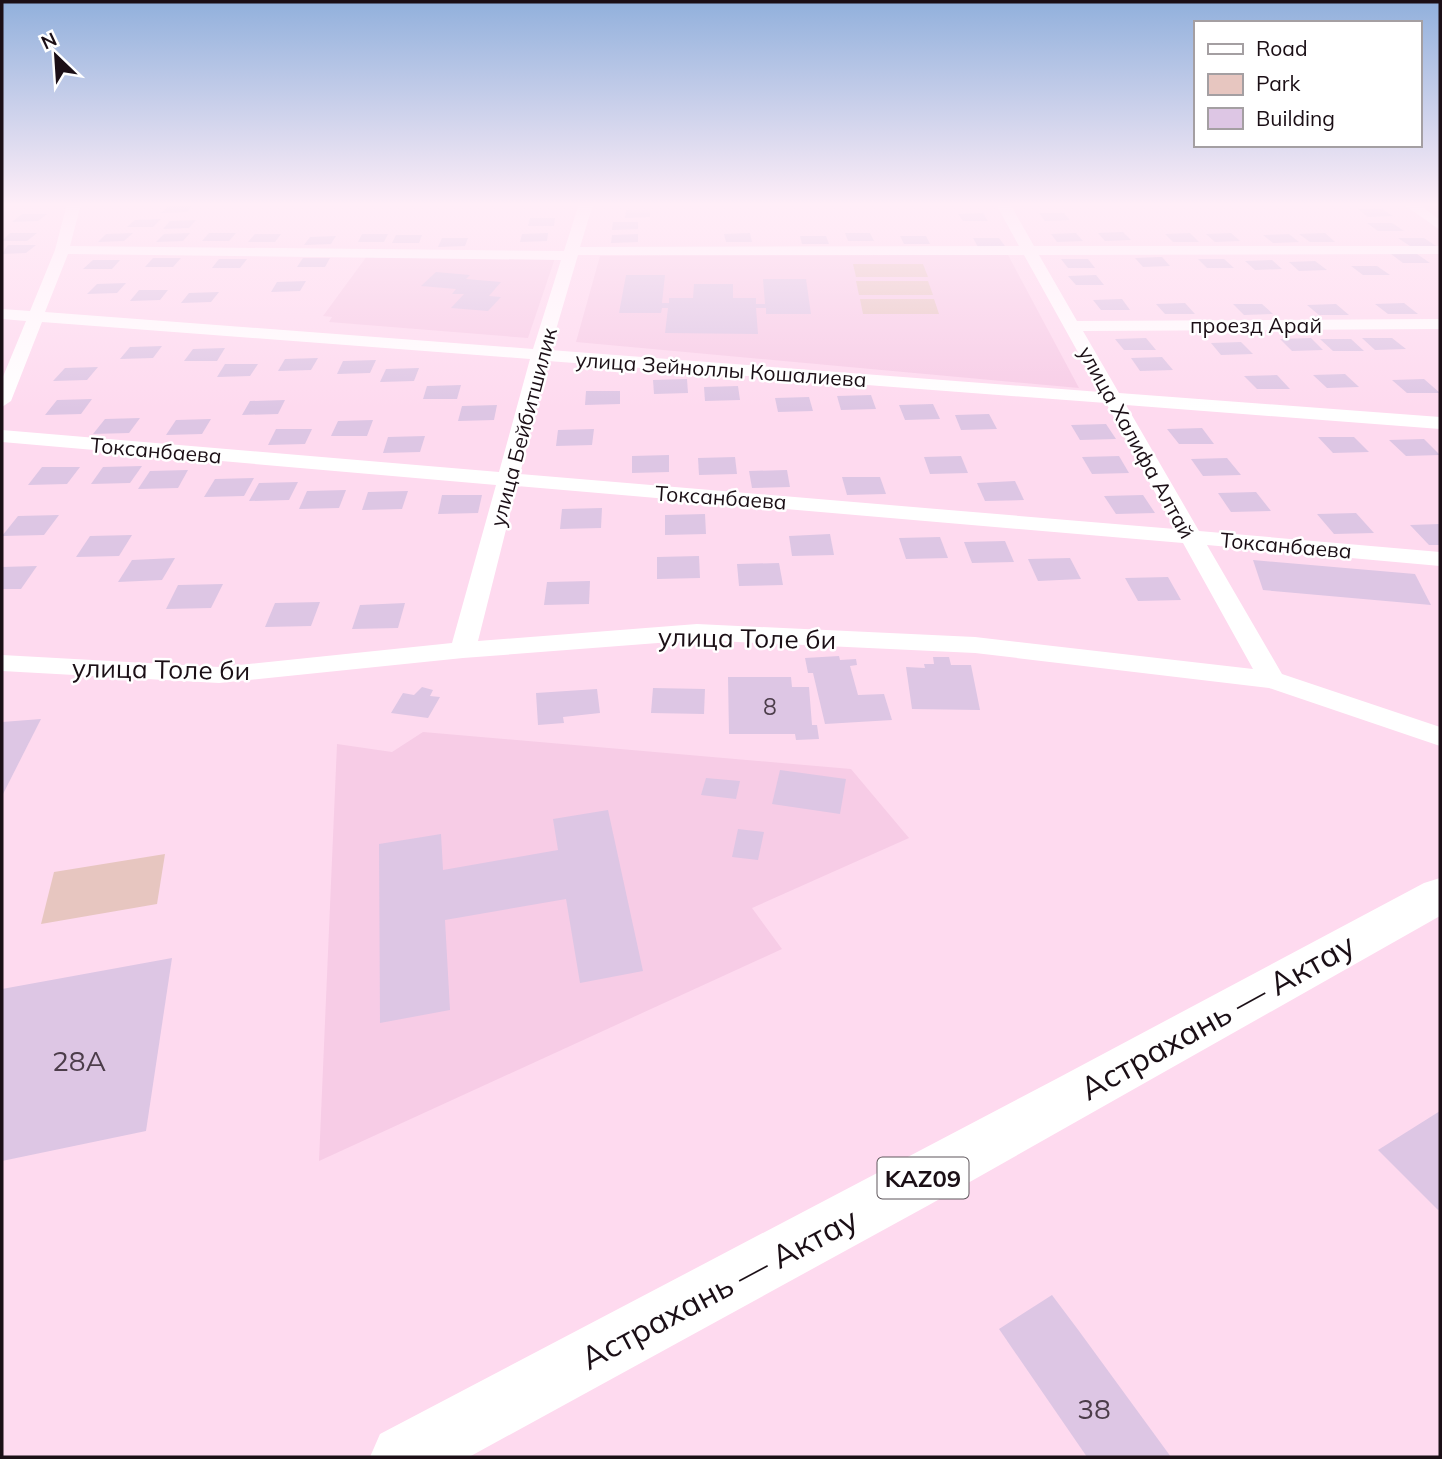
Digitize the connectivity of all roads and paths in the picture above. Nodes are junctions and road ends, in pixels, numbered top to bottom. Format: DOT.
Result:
graph roads {
  1 [pos="53,272"];
  2 [pos="565,272"];
  3 [pos="1041,272"];
  4 [pos="2,314"];
  5 [pos="35,316"];
  6 [pos="1440,324"];
  7 [pos="1072,327"];
  8 [pos="540,356"];
  9 [pos="1113,399"];
  10 [pos="2,401"];
  11 [pos="1440,423"];
  12 [pos="2,436"];
  13 [pos="508,480"];
  14 [pos="1189,537"];
  15 [pos="1440,559"];
  16 [pos="463,650"];
  17 [pos="2,663"];
  18 [pos="1272,680"];
  19 [pos="1440,737"];
  20 [pos="1440,895"];
  21 [pos="403,1457"];
  1 -- 5 [label="street"];
  2 -- 8 [label="street, улица Бейбитшилик"];
  3 -- 7 [label="street, улица Халифа Алтай"];
  4 -- 5 [label="street, улица Зейноллы Кошалиева"];
  5 -- 8 [label="street, улица Зейноллы Кошалиева"];
  5 -- 10 [label="street"];
  6 -- 7 [label="street, проезд Арай"];
  7 -- 9 [label="street, улица Халифа Алтай"];
  8 -- 9 [label="street, улица Зейноллы Кошалиева"];
  8 -- 13 [label="street, улица Бейбитшилик"];
  9 -- 11 [label="street, улица Зейноллы Кошалиева"];
  9 -- 14 [label="street, улица Халифа Алтай"];
  12 -- 13 [label="street, Токсанбаева"];
  13 -- 14 [label="street, Токсанбаева"];
  13 -- 16 [label="street, улица Бейбитшилик"];
  14 -- 15 [label="street, Токсанбаева"];
  14 -- 18 [label="street, улица Халифа Алтай"];
  16 -- 17 [label="street, улица Толе би"];
  16 -- 18 [label="street, улица Толе би"];
  18 -- 19 [label="street, улица Толе би"];
  20 -- 21 [label="highway, Астрахань — Актау / KAZ09"];
}
